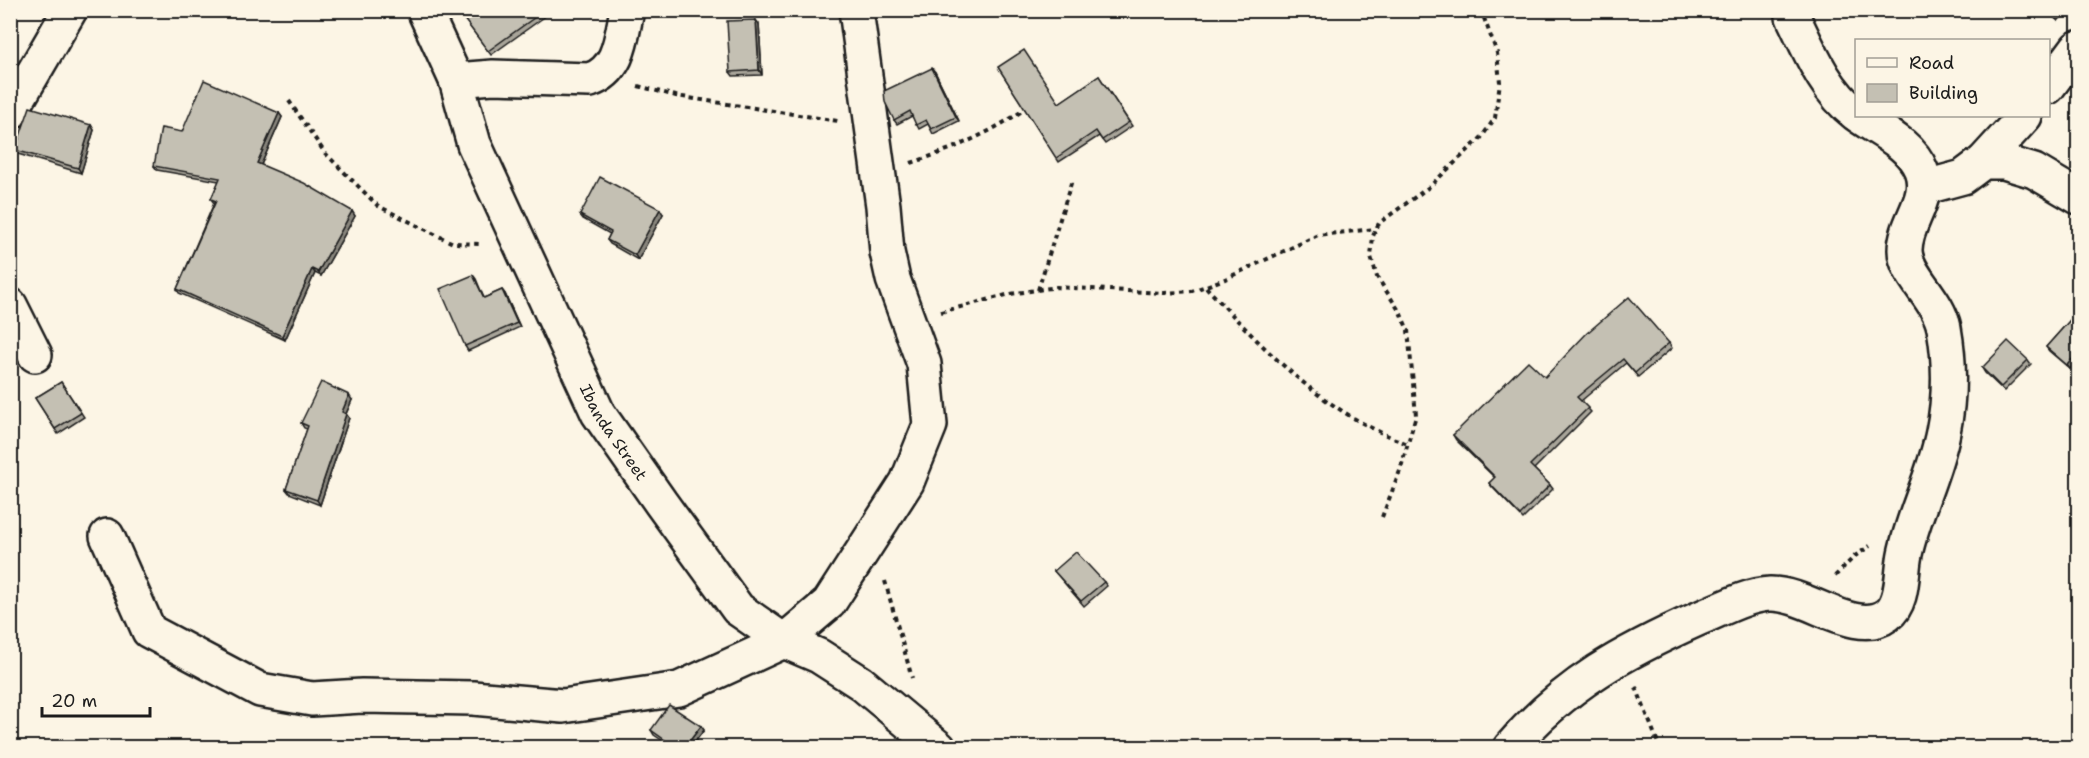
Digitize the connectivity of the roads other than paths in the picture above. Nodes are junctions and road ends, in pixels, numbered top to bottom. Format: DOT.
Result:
graph roads {
  1 [pos="70,10"];
  2 [pos="424,10"];
  3 [pos="627,10"];
  4 [pos="856,10"];
  5 [pos="1793,10"];
  6 [pos="2077,48"];
  7 [pos="456,80"];
  8 [pos="2050,86"];
  9 [pos="10,113"];
  10 [pos="1855,113"];
  11 [pos="1861,117"];
  12 [pos="2024,117"];
  13 [pos="1983,162"];
  14 [pos="1926,188"];
  15 [pos="2079,197"];
  16 [pos="10,306"];
  17 [pos="35,355"];
  18 [pos="107,536"];
  19 [pos="784,641"];
  20 [pos="939,747"];
  21 [pos="1510,747"];
  1 -- 9 [label="street"];
  2 -- 7 [label="street, Ibanda Street"];
  3 -- 7 [label="street"];
  4 -- 19 [label="street"];
  5 -- 10 [label="street"];
  6 -- 8 [label="street"];
  7 -- 19 [label="street, Ibanda Street"];
  11 -- 14 [label="street"];
  12 -- 13 [label="street"];
  13 -- 14 [label="street"];
  13 -- 15 [label="street"];
  14 -- 21 [label="street"];
  16 -- 17 [label="street"];
  18 -- 19 [label="street"];
  19 -- 20 [label="street, Ibanda Street"];
}
